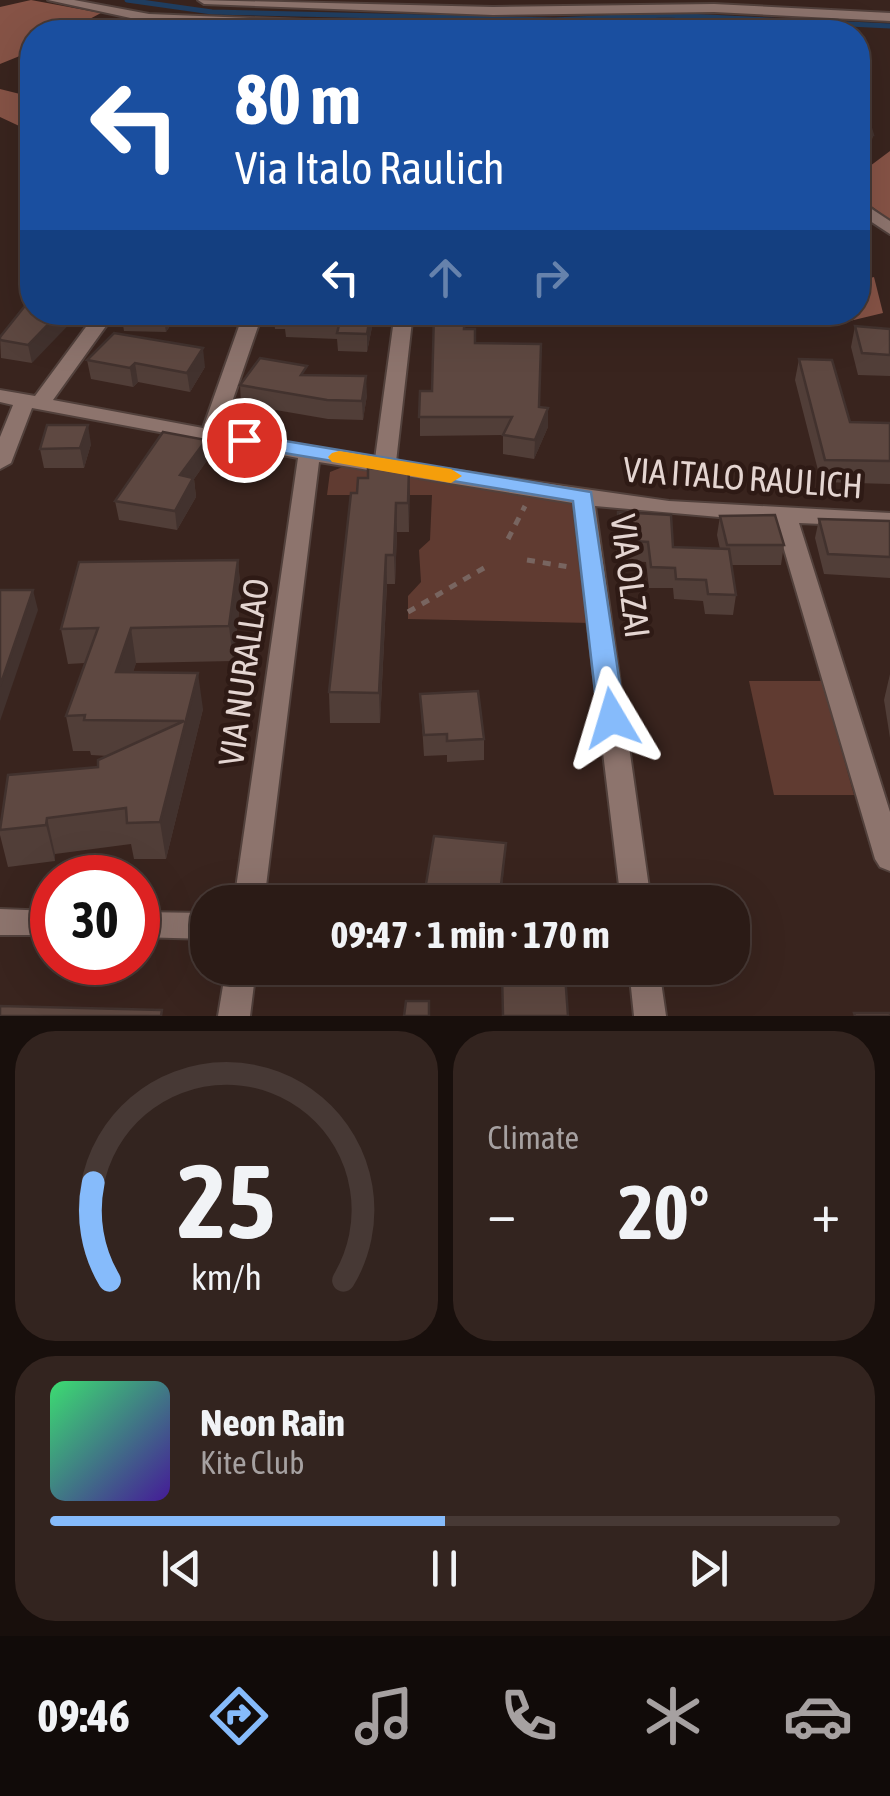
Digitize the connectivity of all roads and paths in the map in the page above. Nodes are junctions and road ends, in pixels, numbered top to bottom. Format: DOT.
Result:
graph roads {
  1 [pos="54,0"];
  2 [pos="204,0"];
  3 [pos="653,10"];
  4 [pos="805,16"];
  5 [pos="890,17"];
  6 [pos="195,20"];
  7 [pos="666,20"];
  8 [pos="806,20"];
  9 [pos="96,325"];
  10 [pos="249,325"];
  11 [pos="402,325"];
  12 [pos="0,396"];
  13 [pos="32,402"];
  14 [pos="211,434"];
  15 [pos="310,452"];
  16 [pos="0,463"];
  17 [pos="386,466"];
  18 [pos="533,489"];
  19 [pos="583,496"];
  20 [pos="785,515"];
  21 [pos="890,520"];
  22 [pos="508,539"];
  23 [pos="527,560"];
  24 [pos="484,568"];
  25 [pos="593,571"];
  26 [pos="408,612"];
  27 [pos="890,859"];
  28 [pos="252,885"];
  29 [pos="634,885"];
  30 [pos="0,922"];
  31 [pos="30,923"];
  32 [pos="160,925"];
  33 [pos="190,926"];
  34 [pos="239,985"];
  35 [pos="646,985"];
  36 [pos="234,1016"];
  37 [pos="650,1016"];
  1 -- 6 [label="street"];
  2 -- 3 [label="street"];
  3 -- 4 [label="street"];
  3 -- 7 [label="street"];
  4 -- 5 [label="street"];
  4 -- 8 [label="street"];
  9 -- 13 [label="street"];
  10 -- 14 [label="street"];
  11 -- 17 [label="street"];
  12 -- 13 [label="street, VIA ITALO RAULICH"];
  13 -- 14 [label="street, VIA ITALO RAULICH"];
  13 -- 16 [label="street"];
  14 -- 15 [label="street, VIA ITALO RAULICH"];
  15 -- 17 [label="street, VIA ITALO RAULICH"];
  15 -- 28 [label="street, VIA NURALLAO"];
  17 -- 18 [label="street, VIA ITALO RAULICH"];
  18 -- 19 [label="street, VIA ITALO RAULICH"];
  18 -- 22 [label="path"];
  19 -- 20 [label="street, VIA ITALO RAULICH"];
  19 -- 25 [label="street, VIA OLZAI"];
  20 -- 21 [label="street, VIA ITALO RAULICH"];
  20 -- 27 [label="street"];
  23 -- 25 [label="path"];
  24 -- 26 [label="path"];
  25 -- 29 [label="street, VIA OLZAI"];
  30 -- 31 [label="street"];
  32 -- 33 [label="street"];
  34 -- 36 [label="street"];
  35 -- 37 [label="street"];
}
